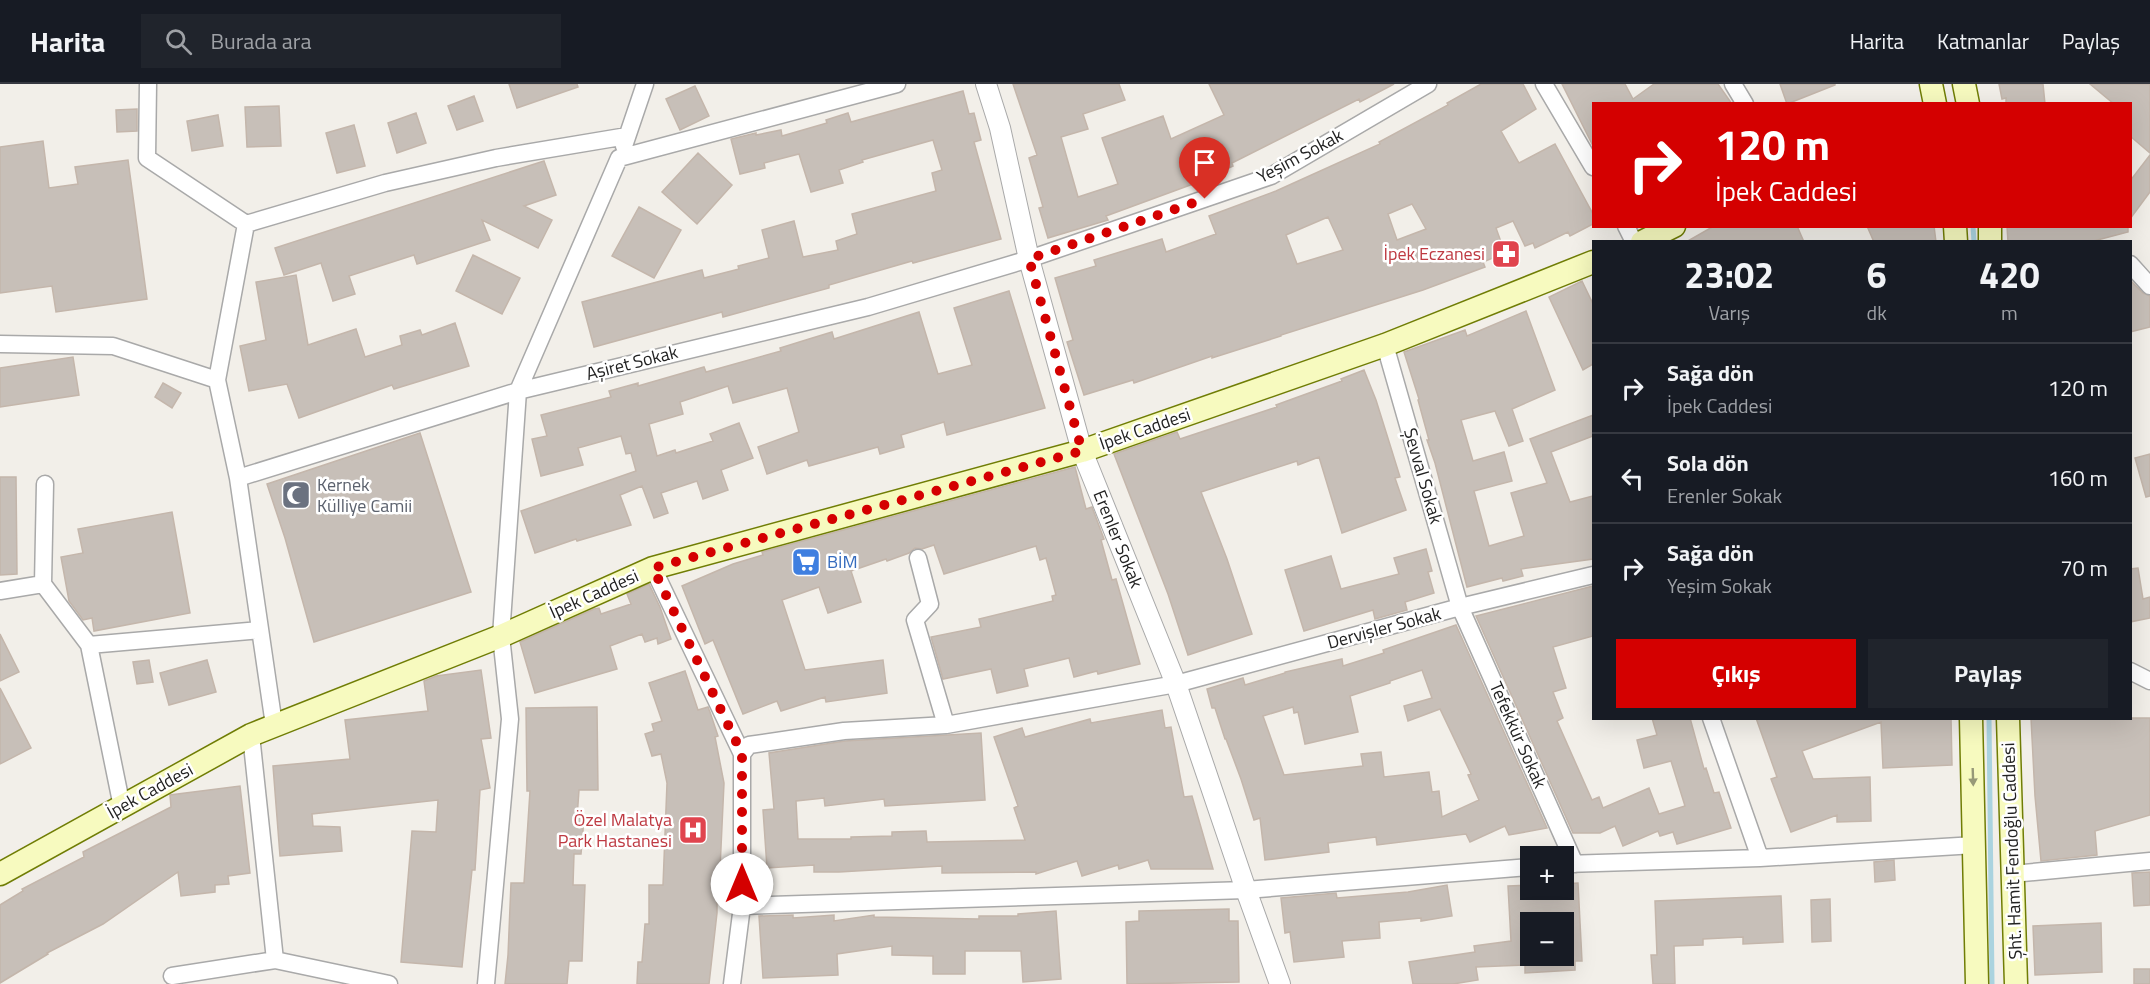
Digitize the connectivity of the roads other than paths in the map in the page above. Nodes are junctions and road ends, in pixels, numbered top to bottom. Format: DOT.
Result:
graph roads {
  1 [pos="148,84"];
  2 [pos="645,84"];
  3 [pos="897,84"];
  4 [pos="986,84"];
  5 [pos="1428,84"];
  6 [pos="1544,84"];
  7 [pos="1733,84"];
  8 [pos="1931,84"];
  9 [pos="1964,84"];
  10 [pos="1744,102"];
  11 [pos="1935,102"];
  12 [pos="1968,102"];
  13 [pos="627,136"];
  14 [pos="620,158"];
  15 [pos="1592,165"];
  16 [pos="246,224"];
  17 [pos="1670,228"];
  18 [pos="1646,240"];
  19 [pos="1029,259"];
  20 [pos="1592,262"];
  21 [pos="2132,266"];
  22 [pos="2150,286"];
  23 [pos="0,344"];
  24 [pos="1385,345"];
  25 [pos="217,380"];
  26 [pos="518,391"];
  27 [pos="1082,451"];
  28 [pos="238,478"];
  29 [pos="45,484"];
  30 [pos="918,558"];
  31 [pos="653,568"];
  32 [pos="1592,575"];
  33 [pos="43,584"];
  34 [pos="0,591"];
  35 [pos="1460,607"];
  36 [pos="260,630"];
  37 [pos="501,636"];
  38 [pos="89,645"];
  39 [pos="2132,672"];
  40 [pos="2150,681"];
  41 [pos="1176,684"];
  42 [pos="1712,720"];
  43 [pos="1971,720"];
  44 [pos="2008,720"];
  45 [pos="274,725"];
  46 [pos="946,725"];
  47 [pos="251,735"];
  48 [pos="742,754"];
  49 [pos="122,807"];
  50 [pos="1975,845"];
  51 [pos="1561,846"];
  52 [pos="1760,858"];
  53 [pos="2150,861"];
  54 [pos="1574,864"];
  55 [pos="1520,868"];
  56 [pos="0,874"];
  57 [pos="2012,874"];
  58 [pos="1246,890"];
  59 [pos="742,906"];
  60 [pos="275,960"];
  61 [pos="172,976"];
  62 [pos="389,984"];
  63 [pos="486,984"];
  64 [pos="732,984"];
  65 [pos="1280,984"];
  66 [pos="1977,984"];
  67 [pos="2016,984"];
  1 -- 16 [label="street"];
  2 -- 13 [label="street"];
  3 -- 14 [label="street"];
  4 -- 19 [label="street, Erenler Sokak"];
  5 -- 19 [label="street, Yeşim Sokak"];
  6 -- 15 [label="street"];
  7 -- 10 [label="street"];
  8 -- 11 [label="main road"];
  9 -- 12 [label="main road"];
  13 -- 14 [label="street"];
  13 -- 16 [label="street"];
  14 -- 26 [label="street"];
  16 -- 25 [label="street"];
  17 -- 18 [label="main road"];
  19 -- 26 [label="street, Aşiret Sokak"];
  19 -- 27 [label="street, Erenler Sokak"];
  20 -- 24 [label="main road, İpek Caddesi"];
  21 -- 22 [label="street"];
  23 -- 25 [label="street"];
  24 -- 27 [label="main road, İpek Caddesi"];
  24 -- 35 [label="street, Şevval Sokak"];
  25 -- 28 [label="street"];
  26 -- 28 [label="street, Aşiret Sokak"];
  26 -- 37 [label="street"];
  27 -- 31 [label="main road, İpek Caddesi"];
  27 -- 41 [label="street, Erenler Sokak"];
  28 -- 36 [label="street"];
  29 -- 33 [label="street"];
  30 -- 46 [label="street"];
  31 -- 37 [label="main road, İpek Caddesi"];
  31 -- 48 [label="street"];
  32 -- 35 [label="street, Dervişler Sokak"];
  33 -- 34 [label="street"];
  33 -- 38 [label="street"];
  35 -- 41 [label="street, Dervişler Sokak"];
  35 -- 51 [label="street, Tefekkür Sokak"];
  36 -- 38 [label="street"];
  36 -- 45 [label="street"];
  37 -- 45 [label="main road, İpek Caddesi"];
  37 -- 63 [label="street"];
  38 -- 49 [label="street"];
  39 -- 40 [label="street"];
  41 -- 46 [label="street, Dervişler Sokak"];
  41 -- 58 [label="street, Erenler Sokak"];
  42 -- 52 [label="street"];
  43 -- 50 [label="main road, Şht. Hamit Fendoğlu Caddesi, one-way"];
  44 -- 57 [label="main road, Şht. Hamit Fendoğlu Caddesi"];
  45 -- 47 [label="main road, İpek Caddesi"];
  46 -- 48 [label="street, Dervişler Sokak"];
  47 -- 49 [label="main road, İpek Caddesi"];
  47 -- 60 [label="street"];
  48 -- 59 [label="street"];
  49 -- 56 [label="main road, İpek Caddesi"];
  50 -- 52 [label="street"];
  50 -- 66 [label="main road, Şht. Hamit Fendoğlu Caddesi"];
  52 -- 54 [label="street"];
  53 -- 57 [label="street"];
  55 -- 58 [label="street"];
  57 -- 67 [label="main road, Şht. Hamit Fendoğlu Caddesi"];
  58 -- 59 [label="street"];
  58 -- 65 [label="street, Erenler Sokak"];
  59 -- 64 [label="street"];
  60 -- 61 [label="street"];
  60 -- 62 [label="street"];
}
